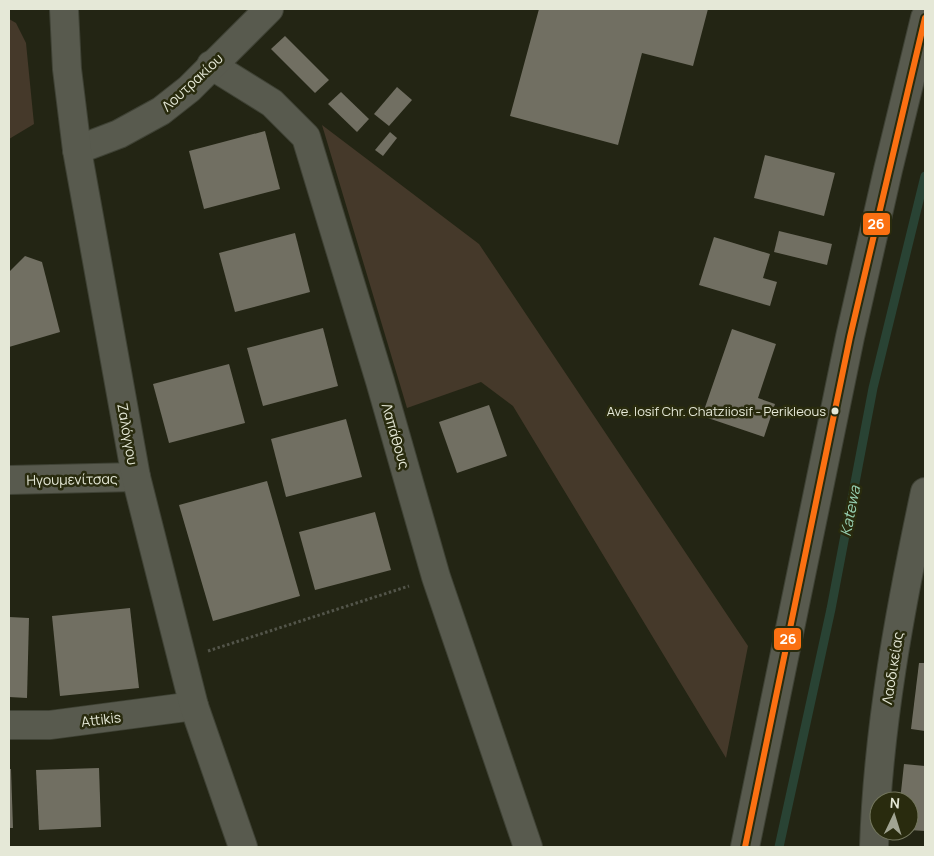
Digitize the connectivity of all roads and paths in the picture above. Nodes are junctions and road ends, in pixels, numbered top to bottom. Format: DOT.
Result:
graph roads {
  1 [pos="64,9"];
  2 [pos="269,9"];
  3 [pos="925,18"];
  4 [pos="211,64"];
  5 [pos="77,150"];
  6 [pos="136,477"];
  7 [pos="9,480"];
  8 [pos="925,492"];
  9 [pos="436,577"];
  10 [pos="182,660"];
  11 [pos="194,706"];
  12 [pos="9,726"];
  13 [pos="243,847"];
  14 [pos="528,847"];
  15 [pos="745,847"];
  16 [pos="874,847"];
  1 -- 5 [label="street, Ζαλόγγου"];
  2 -- 4 [label="street, Λουτρακίου"];
  3 -- 15 [label="street"];
  4 -- 5 [label="street, Λουτρακίου"];
  4 -- 9 [label="street, Λαπάθους"];
  5 -- 6 [label="street, Ζαλόγγου"];
  6 -- 7 [label="street, Ηγουμενίτσας"];
  6 -- 10 [label="street, Ζαλόγγου"];
  8 -- 16 [label="street, Λαοδικείας"];
  9 -- 10 [label="path"];
  9 -- 14 [label="street, Λαπάθους"];
  10 -- 11 [label="street, Ζαλόγγου"];
  11 -- 12 [label="street, Attikis"];
  11 -- 13 [label="street, Ζαλόγγου"];
}
